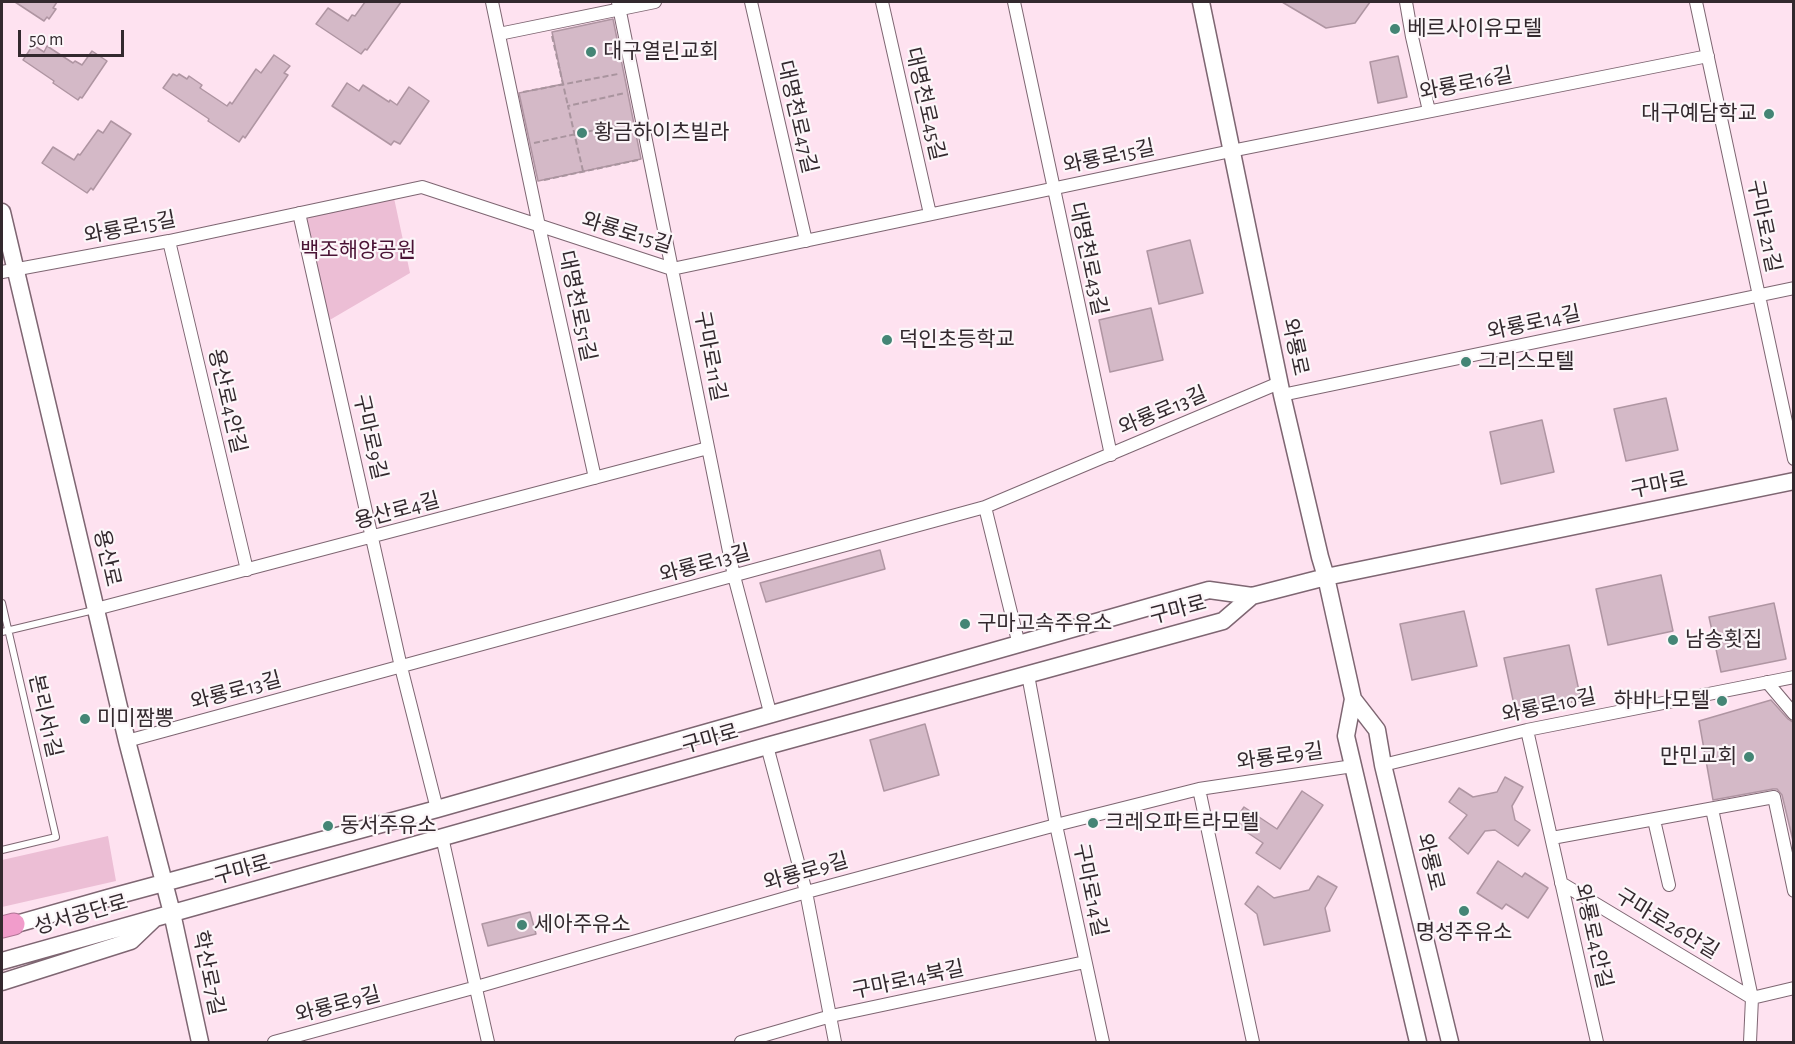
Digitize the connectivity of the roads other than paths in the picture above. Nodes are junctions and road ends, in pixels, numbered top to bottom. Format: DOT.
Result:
graph roads {
  1 [pos="492,2"];
  2 [pos="654,2"];
  3 [pos="751,2"];
  4 [pos="882,2"];
  5 [pos="1014,2"];
  6 [pos="1201,2"];
  7 [pos="1406,2"];
  8 [pos="1696,2"];
  9 [pos="619,5"];
  10 [pos="499,34"];
  11 [pos="1708,56"];
  12 [pos="1429,111"];
  13 [pos="1231,151"];
  14 [pos="1053,189"];
  15 [pos="2,212"];
  16 [pos="299,213"];
  17 [pos="930,214"];
  18 [pos="540,226"];
  19 [pos="169,241"];
  20 [pos="806,241"];
  21 [pos="672,269"];
  22 [pos="8,271"];
  23 [pos="1794,288"];
  24 [pos="1759,296"];
  25 [pos="1281,389"];
  26 [pos="708,448"];
  27 [pos="1111,454"];
  28 [pos="1794,459"];
  29 [pos="595,478"];
  30 [pos="1794,481"];
  31 [pos="985,507"];
  32 [pos="373,537"];
  33 [pos="247,570"];
  34 [pos="734,576"];
  35 [pos="1326,577"];
  36 [pos="1252,596"];
  37 [pos="2,603"];
  38 [pos="96,609"];
  39 [pos="5,632"];
  40 [pos="1019,645"];
  41 [pos="401,667"];
  42 [pos="1028,675"];
  43 [pos="1794,677"];
  44 [pos="1767,682"];
  45 [pos="1353,699"];
  46 [pos="1794,714"];
  47 [pos="771,716"];
  48 [pos="1527,730"];
  49 [pos="127,741"];
  50 [pos="767,746"];
  51 [pos="1383,765"];
  52 [pos="1353,766"];
  53 [pos="1199,789"];
  54 [pos="437,809"];
  55 [pos="1712,809"];
  56 [pos="1654,820"];
  57 [pos="1056,825"];
  58 [pos="442,837"];
  59 [pos="1552,838"];
  60 [pos="2,850"];
  61 [pos="165,883"];
  62 [pos="1562,883"];
  63 [pos="1669,885"];
  64 [pos="1794,891"];
  65 [pos="806,892"];
  66 [pos="165,915"];
  67 [pos="6,927"];
  68 [pos="2,961"];
  69 [pos="1086,962"];
  70 [pos="2,982"];
  71 [pos="476,987"];
  72 [pos="1794,988"];
  73 [pos="1752,998"];
  74 [pos="831,1016"];
  75 [pos="200,1042"];
  76 [pos="274,1042"];
  77 [pos="488,1042"];
  78 [pos="741,1042"];
  79 [pos="836,1042"];
  80 [pos="1102,1042"];
  81 [pos="1253,1042"];
  82 [pos="1418,1042"];
  83 [pos="1450,1042"];
  84 [pos="1597,1042"];
  85 [pos="1750,1042"];
  1 -- 10 [label="street, 대명천로51길"];
  2 -- 9 [label="street"];
  3 -- 20 [label="street, 대명천로47길"];
  4 -- 17 [label="street, 대명천로45길"];
  5 -- 14 [label="street, 대명천로43길"];
  6 -- 13 [label="main road, 와룡로"];
  7 -- 12 [label="street"];
  8 -- 11 [label="street, 구마로21길"];
  9 -- 10 [label="street"];
  9 -- 21 [label="street, 구마로11길"];
  10 -- 18 [label="street, 대명천로51길"];
  11 -- 12 [label="street, 와룡로16길"];
  11 -- 24 [label="street, 구마로21길"];
  12 -- 13 [label="street, 와룡로16길"];
  13 -- 14 [label="street, 와룡로15길"];
  13 -- 25 [label="main road, 와룡로"];
  14 -- 17 [label="street, 와룡로15길"];
  14 -- 27 [label="street, 대명천로43길"];
  15 -- 22 [label="main road, 용산로"];
  16 -- 18 [label="street, 와룡로15길"];
  16 -- 19 [label="street, 와룡로15길"];
  16 -- 32 [label="street, 구마로9길"];
  17 -- 20 [label="street, 와룡로15길"];
  18 -- 21 [label="street, 와룡로15길"];
  18 -- 29 [label="street, 대명천로51길"];
  19 -- 22 [label="street, 와룡로15길"];
  19 -- 33 [label="street, 용산로4안길"];
  20 -- 21 [label="street, 와룡로15길"];
  21 -- 26 [label="street, 구마로11길"];
  22 -- 38 [label="main road, 용산로"];
  23 -- 24 [label="street, 와룡로14길"];
  24 -- 25 [label="street, 와룡로14길"];
  24 -- 28 [label="street, 구마로21길"];
  25 -- 27 [label="street, 와룡로13길"];
  25 -- 35 [label="main road, 와룡로"];
  26 -- 29 [label="street, 용산로4길"];
  26 -- 34 [label="street, 구마로11길"];
  27 -- 31 [label="street, 와룡로13길"];
  29 -- 32 [label="street, 용산로4길"];
  30 -- 35 [label="main road, 구마로"];
  31 -- 34 [label="street, 와룡로13길"];
  31 -- 40 [label="street"];
  32 -- 33 [label="street, 용산로4길"];
  32 -- 41 [label="street, 구마로9길"];
  33 -- 38 [label="street, 용산로4길"];
  34 -- 41 [label="street, 와룡로13길"];
  34 -- 47 [label="street, 구마로11길"];
  35 -- 36 [label="main road, 구마로"];
  35 -- 45 [label="main road, 와룡로"];
  36 -- 40 [label="main road, 구마로"];
  36 -- 42 [label="main road, 구마로"];
  37 -- 39 [label="lane, 본리서1길"];
  38 -- 39 [label="lane"];
  38 -- 49 [label="main road, 용산로"];
  39 -- 60 [label="lane, 본리서1길"];
  40 -- 47 [label="main road, 구마로"];
  41 -- 49 [label="street, 와룡로13길"];
  41 -- 54 [label="street, 구마로9길"];
  42 -- 50 [label="main road, 구마로"];
  42 -- 57 [label="street, 구마로14길"];
  43 -- 44 [label="street, 와룡로10길"];
  44 -- 46 [label="street"];
  44 -- 48 [label="street, 와룡로10길"];
  45 -- 51 [label="main road, 와룡로"];
  45 -- 52 [label="main road, 와룡로"];
  47 -- 54 [label="main road, 구마로"];
  48 -- 51 [label="street, 와룡로10길"];
  48 -- 59 [label="street, 와룡로4안길"];
  49 -- 61 [label="main road, 용산로"];
  50 -- 58 [label="main road, 구마로"];
  50 -- 65 [label="street"];
  51 -- 83 [label="main road, 와룡로"];
  52 -- 53 [label="street, 와룡로9길"];
  52 -- 82 [label="main road, 와룡로"];
  53 -- 57 [label="street, 와룡로9길"];
  53 -- 81 [label="street"];
  54 -- 61 [label="main road, 구마로"];
  55 -- 56 [label="street"];
  55 -- 64 [label="street"];
  55 -- 73 [label="street, 구마로26안길"];
  56 -- 59 [label="street"];
  56 -- 63 [label="street"];
  57 -- 65 [label="street, 와룡로9길"];
  57 -- 69 [label="street, 구마로14길"];
  58 -- 66 [label="main road, 구마로"];
  58 -- 71 [label="street"];
  59 -- 62 [label="street, 와룡로4안길"];
  61 -- 66 [label="main road, 용산로"];
  61 -- 67 [label="main road, 성서공단로"];
  62 -- 73 [label="street, 구마로26안길"];
  62 -- 84 [label="street, 와룡로4안길"];
  65 -- 71 [label="street, 와룡로9길"];
  65 -- 74 [label="street"];
  66 -- 68 [label="main road, 성서공단로"];
  66 -- 70 [label="main road"];
  66 -- 75 [label="main road, 학산로7길"];
  69 -- 74 [label="street, 구마로14북길"];
  69 -- 80 [label="street, 구마로14길"];
  71 -- 76 [label="street, 와룡로9길"];
  71 -- 77 [label="street"];
  72 -- 73 [label="street"];
  73 -- 85 [label="street"];
  74 -- 78 [label="street, 구마로14북길"];
  74 -- 79 [label="street"];
}
